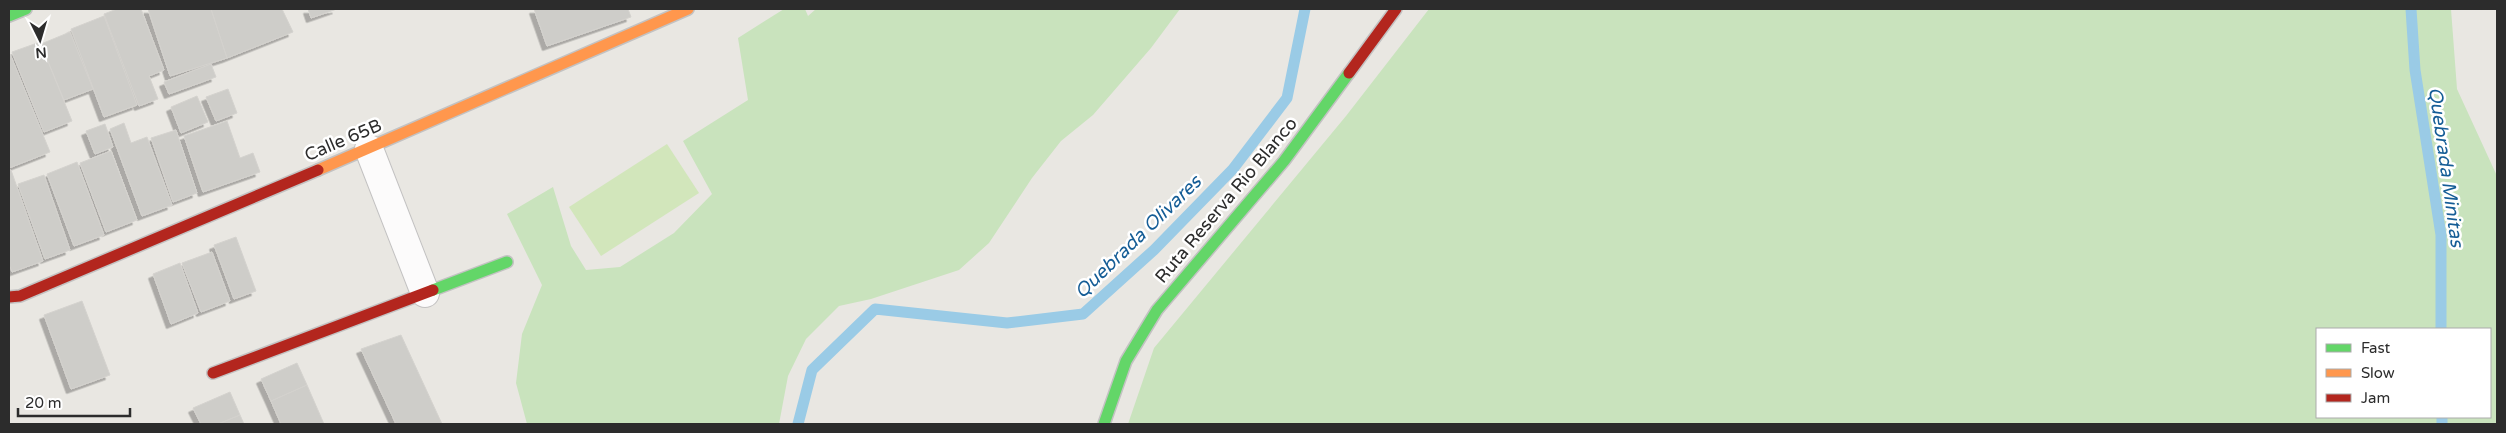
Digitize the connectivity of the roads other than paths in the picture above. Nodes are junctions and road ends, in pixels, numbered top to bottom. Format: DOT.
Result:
graph roads {
  1 [pos="26,9"];
  2 [pos="688,9"];
  3 [pos="1396,9"];
  4 [pos="9,16"];
  5 [pos="369,149"];
  6 [pos="507,262"];
  7 [pos="425,292"];
  8 [pos="9,297"];
  9 [pos="214,373"];
  10 [pos="1104,424"];
  1 -- 4 [label="street"];
  2 -- 5 [label="street, Calle 65B"];
  3 -- 10 [label="street, Ruta Reserva Rio Blanco"];
  5 -- 7 [label="street"];
  5 -- 8 [label="street, Calle 65B"];
  6 -- 7 [label="street"];
  7 -- 9 [label="street"];
}
